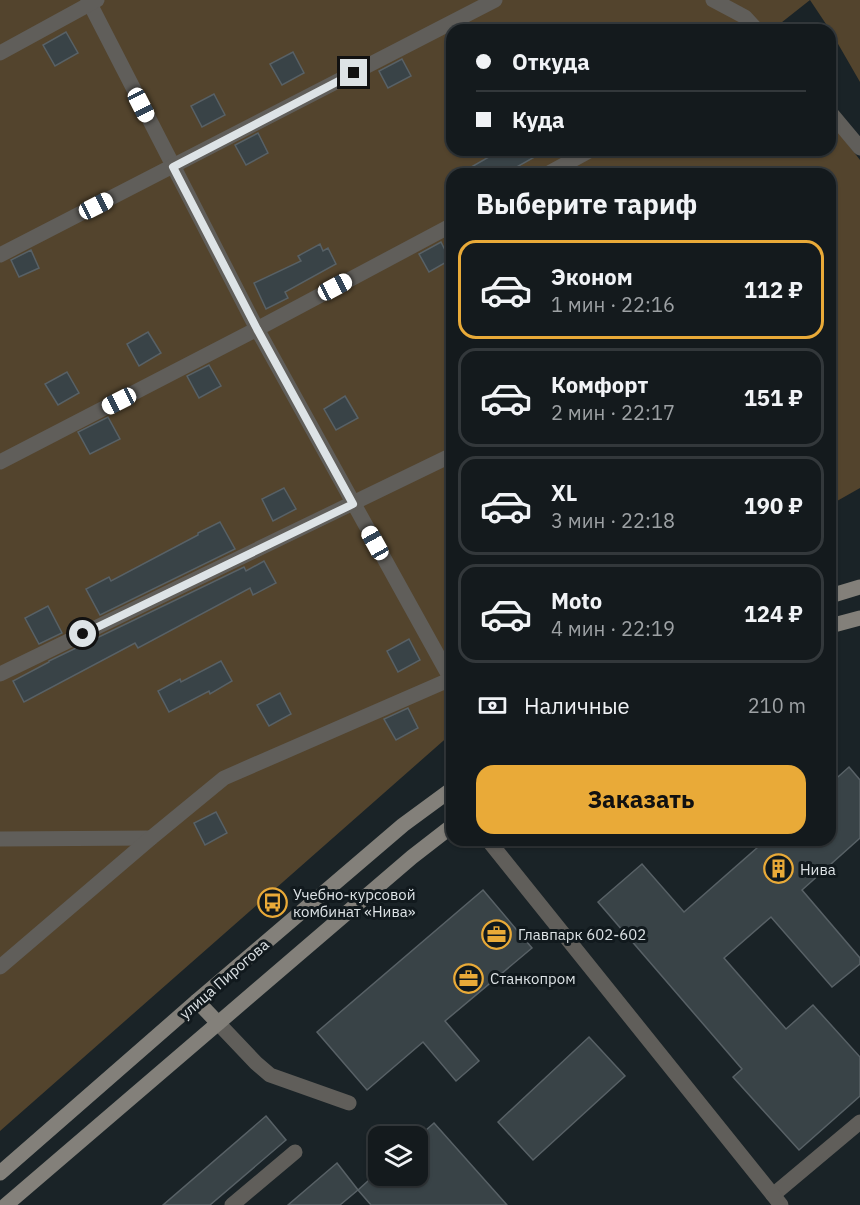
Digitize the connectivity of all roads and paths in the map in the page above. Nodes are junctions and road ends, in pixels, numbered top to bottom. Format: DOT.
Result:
graph roads {
  1 [pos="495,0"];
  2 [pos="713,0"];
  3 [pos="744,0"];
  4 [pos="91,1"];
  5 [pos="745,17"];
  6 [pos="449,24"];
  7 [pos="751,24"];
  8 [pos="446,25"];
  9 [pos="0,53"];
  10 [pos="836,119"];
  11 [pos="860,148"];
  12 [pos="580,156"];
  13 [pos="173,167"];
  14 [pos="558,168"];
  15 [pos="446,228"];
  16 [pos="0,255"];
  17 [pos="257,329"];
  18 [pos="446,458"];
  19 [pos="0,462"];
  20 [pos="353,504"];
  21 [pos="860,587"];
  22 [pos="836,594"];
  23 [pos="860,618"];
  24 [pos="836,625"];
  25 [pos="446,671"];
  26 [pos="0,674"];
  27 [pos="446,682"];
  28 [pos="446,795"];
  29 [pos="446,830"];
  30 [pos="151,838"];
  31 [pos="0,839"];
  32 [pos="493,846"];
  33 [pos="0,967"];
  34 [pos="197,1001"];
  35 [pos="218,1023"];
  36 [pos="350,1103"];
  37 [pos="860,1122"];
  38 [pos="295,1152"];
  39 [pos="0,1173"];
  40 [pos="777,1200"];
  41 [pos="6,1205"];
  42 [pos="232,1205"];
  1 -- 6 [label="street"];
  2 -- 5 [label="street"];
  3 -- 5 [label="street"];
  4 -- 9 [label="street"];
  4 -- 13 [label="street"];
  5 -- 7 [label="street"];
  8 -- 13 [label="street"];
  10 -- 11 [label="street"];
  12 -- 14 [label="street"];
  13 -- 16 [label="street"];
  13 -- 17 [label="street"];
  15 -- 17 [label="street"];
  17 -- 19 [label="street"];
  17 -- 20 [label="street"];
  18 -- 20 [label="street"];
  20 -- 25 [label="street"];
  20 -- 26 [label="street"];
  21 -- 22 [label="main road"];
  23 -- 24 [label="main road"];
  27 -- 30 [label="street"];
  28 -- 34 [label="main road, улица Пирогова"];
  29 -- 35 [label="main road, улица Пирогова"];
  30 -- 31 [label="street"];
  30 -- 33 [label="street"];
  32 -- 40 [label="street"];
  34 -- 35 [label="main road"];
  34 -- 39 [label="main road, улица Пирогова"];
  35 -- 36 [label="street"];
  35 -- 41 [label="main road, улица Пирогова"];
  37 -- 40 [label="street"];
  38 -- 42 [label="street"];
}
